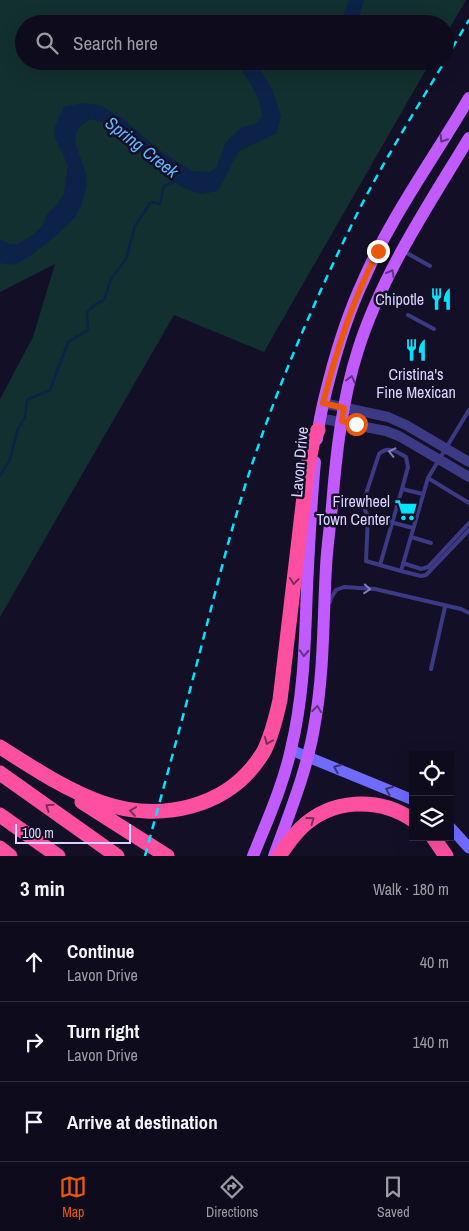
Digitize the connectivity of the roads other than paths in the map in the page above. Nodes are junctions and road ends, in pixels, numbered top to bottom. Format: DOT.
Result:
graph roads {
  1 [pos="469,98"];
  2 [pos="469,138"];
  3 [pos="403,250"];
  4 [pos="430,266"];
  5 [pos="408,315"];
  6 [pos="434,329"];
  7 [pos="323,403"];
  8 [pos="344,408"];
  9 [pos="469,410"];
  10 [pos="342,421"];
  11 [pos="319,424"];
  12 [pos="446,448"];
  13 [pos="439,459"];
  14 [pos="469,462"];
  15 [pos="469,477"];
  16 [pos="428,478"];
  17 [pos="402,489"];
  18 [pos="423,494"];
  19 [pos="469,503"];
  20 [pos="368,516"];
  21 [pos="392,523"];
  22 [pos="469,523"];
  23 [pos="413,528"];
  24 [pos="469,530"];
  25 [pos="411,537"];
  26 [pos="431,543"];
  27 [pos="403,563"];
  28 [pos="380,565"];
  29 [pos="401,571"];
  30 [pos="445,607"];
  31 [pos="469,613"];
  32 [pos="323,641"];
  33 [pos="431,670"];
  34 [pos="0,747"];
  35 [pos="291,750"];
  36 [pos="308,756"];
  37 [pos="0,773"];
  38 [pos="44,775"];
  39 [pos="409,798"];
  40 [pos="0,815"];
  41 [pos="409,818"];
  42 [pos="454,831"];
  43 [pos="436,841"];
  44 [pos="468,844"];
  45 [pos="0,848"];
  46 [pos="10,856"];
  47 [pos="58,856"];
  48 [pos="117,856"];
  49 [pos="167,856"];
  50 [pos="253,856"];
  51 [pos="274,856"];
  52 [pos="279,856"];
  53 [pos="446,856"];
  1 -- 7 [label="main road, Lavon Drive, one-way"];
  2 -- 3 [label="main road"];
  3 -- 4 [label="lane"];
  8 -- 3 [label="main road, one-way"];
  5 -- 6 [label="lane"];
  7 -- 8 [label="street"];
  7 -- 11 [label="main road, Lavon Drive"];
  8 -- 10 [label="main road"];
  8 -- 12 [label="street"];
  9 -- 12 [label="lane"];
  10 -- 11 [label="street"];
  10 -- 13 [label="street"];
  10 -- 32 [label="main road"];
  11 -- 35 [label="main road, Lavon Drive, one-way"];
  11 -- 38 [label="highway, one-way"];
  12 -- 13 [label="lane"];
  12 -- 14 [label="street"];
  13 -- 15 [label="street"];
  13 -- 16 [label="lane"];
  16 -- 18 [label="lane"];
  16 -- 19 [label="lane"];
  17 -- 18 [label="lane"];
  17 -- 20 [label="lane, one-way"];
  17 -- 21 [label="lane"];
  18 -- 23 [label="lane"];
  20 -- 21 [label="lane"];
  20 -- 28 [label="lane"];
  21 -- 23 [label="lane"];
  21 -- 28 [label="lane"];
  22 -- 27 [label="lane"];
  23 -- 25 [label="lane"];
  24 -- 29 [label="lane"];
  25 -- 26 [label="lane"];
  25 -- 27 [label="lane"];
  27 -- 29 [label="lane"];
  28 -- 29 [label="lane"];
  30 -- 31 [label="lane"];
  32 -- 30 [label="lane, one-way"];
  30 -- 33 [label="lane"];
  36 -- 32 [label="main road, one-way"];
  34 -- 38 [label="highway"];
  35 -- 36 [label="main road"];
  35 -- 50 [label="main road, Lavon Drive"];
  39 -- 36 [label="main road, one-way"];
  36 -- 51 [label="main road"];
  48 -- 37 [label="highway, one-way"];
  38 -- 49 [label="highway"];
  40 -- 47 [label="highway"];
  52 -- 41 [label="highway, one-way"];
  42 -- 44 [label="main road"];
  43 -- 53 [label="highway"];
  45 -- 46 [label="highway"];
}
